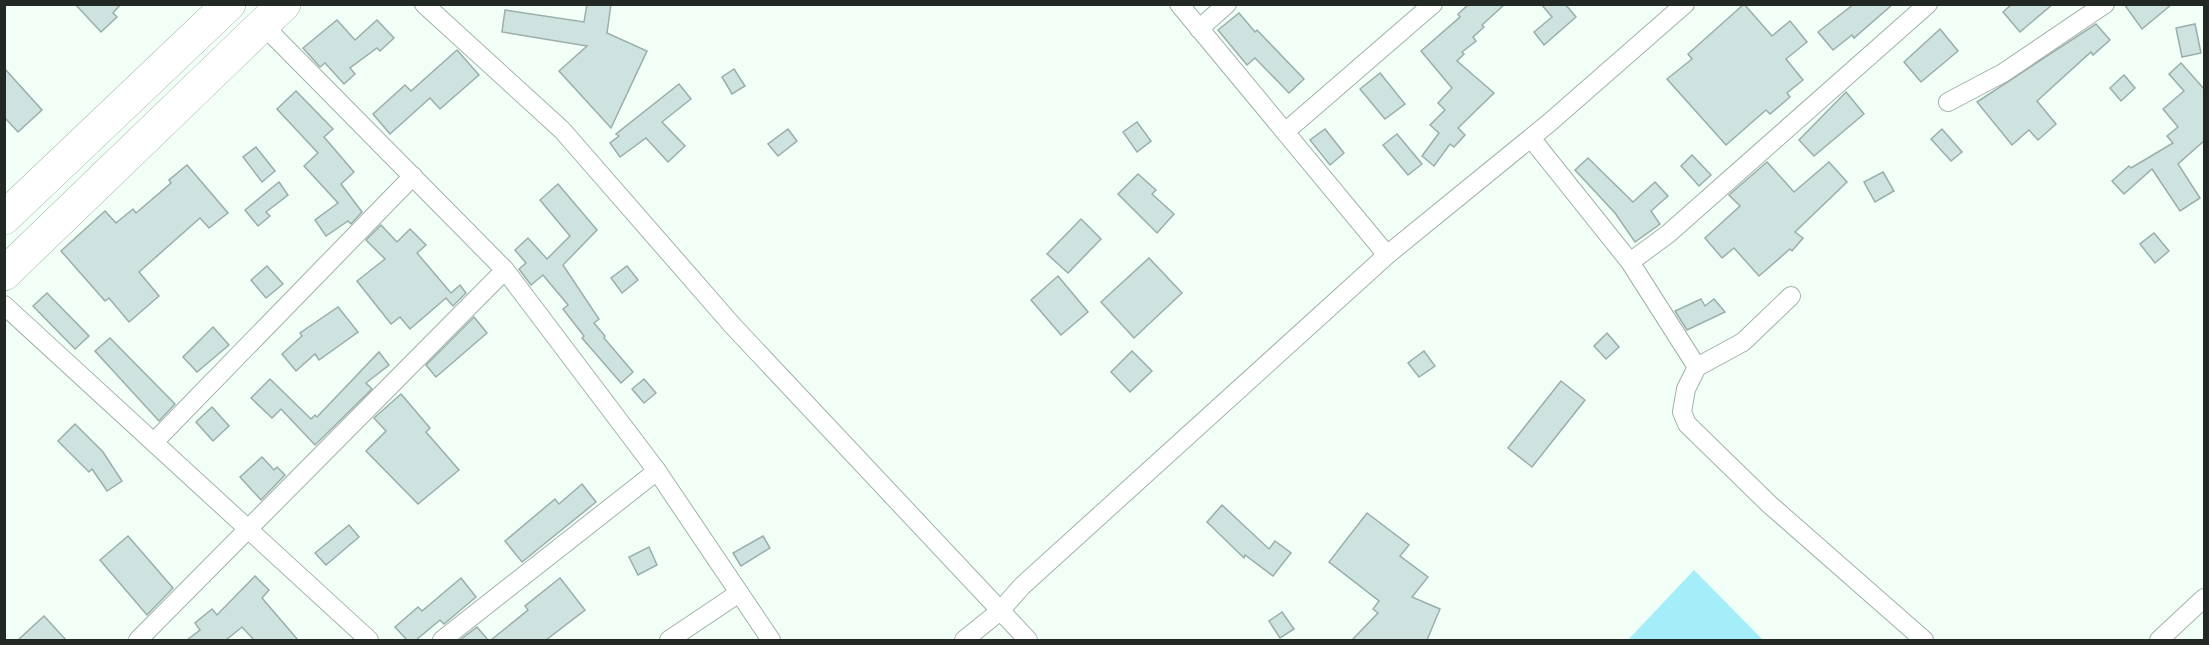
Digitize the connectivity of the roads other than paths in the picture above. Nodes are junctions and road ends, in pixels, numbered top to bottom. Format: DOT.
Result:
graph roads {
  1 [pos="229,4"];
  2 [pos="424,4"];
  3 [pos="1179,4"];
  4 [pos="1227,4"];
  5 [pos="1433,4"];
  6 [pos="1684,4"];
  7 [pos="1928,4"];
  8 [pos="2105,4"];
  9 [pos="273,14"];
  10 [pos="1199,29"];
  11 [pos="1948,102"];
  12 [pos="1285,132"];
  13 [pos="1531,138"];
  14 [pos="413,176"];
  15 [pos="4,218"];
  16 [pos="1387,255"];
  17 [pos="1630,262"];
  18 [pos="505,270"];
  19 [pos="4,274"];
  20 [pos="1791,296"];
  21 [pos="4,305"];
  22 [pos="1697,367"];
  23 [pos="154,442"];
  24 [pos="657,471"];
  25 [pos="248,529"];
  26 [pos="739,593"];
  27 [pos="2205,598"];
  28 [pos="1000,611"];
  29 [pos="138,640"];
  30 [pos="369,640"];
  31 [pos="442,640"];
  32 [pos="669,640"];
  33 [pos="771,640"];
  34 [pos="964,640"];
  35 [pos="1028,640"];
  36 [pos="1924,640"];
  37 [pos="2159,640"];
  1 -- 15 [label="highway"];
  2 -- 28 [label="street"];
  3 -- 10 [label="street"];
  4 -- 10 [label="street"];
  5 -- 12 [label="street"];
  6 -- 13 [label="street"];
  7 -- 17 [label="street"];
  8 -- 11 [label="street"];
  9 -- 14 [label="street"];
  9 -- 19 [label="highway"];
  10 -- 12 [label="street"];
  12 -- 16 [label="street"];
  13 -- 16 [label="street"];
  13 -- 17 [label="street"];
  14 -- 18 [label="street"];
  14 -- 23 [label="street"];
  16 -- 28 [label="street"];
  17 -- 22 [label="street"];
  18 -- 24 [label="street"];
  18 -- 25 [label="street"];
  20 -- 22 [label="street"];
  21 -- 23 [label="street"];
  22 -- 36 [label="street"];
  23 -- 25 [label="street"];
  24 -- 26 [label="street"];
  24 -- 31 [label="street"];
  25 -- 29 [label="street"];
  25 -- 30 [label="street"];
  26 -- 32 [label="street"];
  26 -- 33 [label="street"];
  27 -- 37 [label="street"];
  28 -- 34 [label="street"];
  28 -- 35 [label="street"];
}
